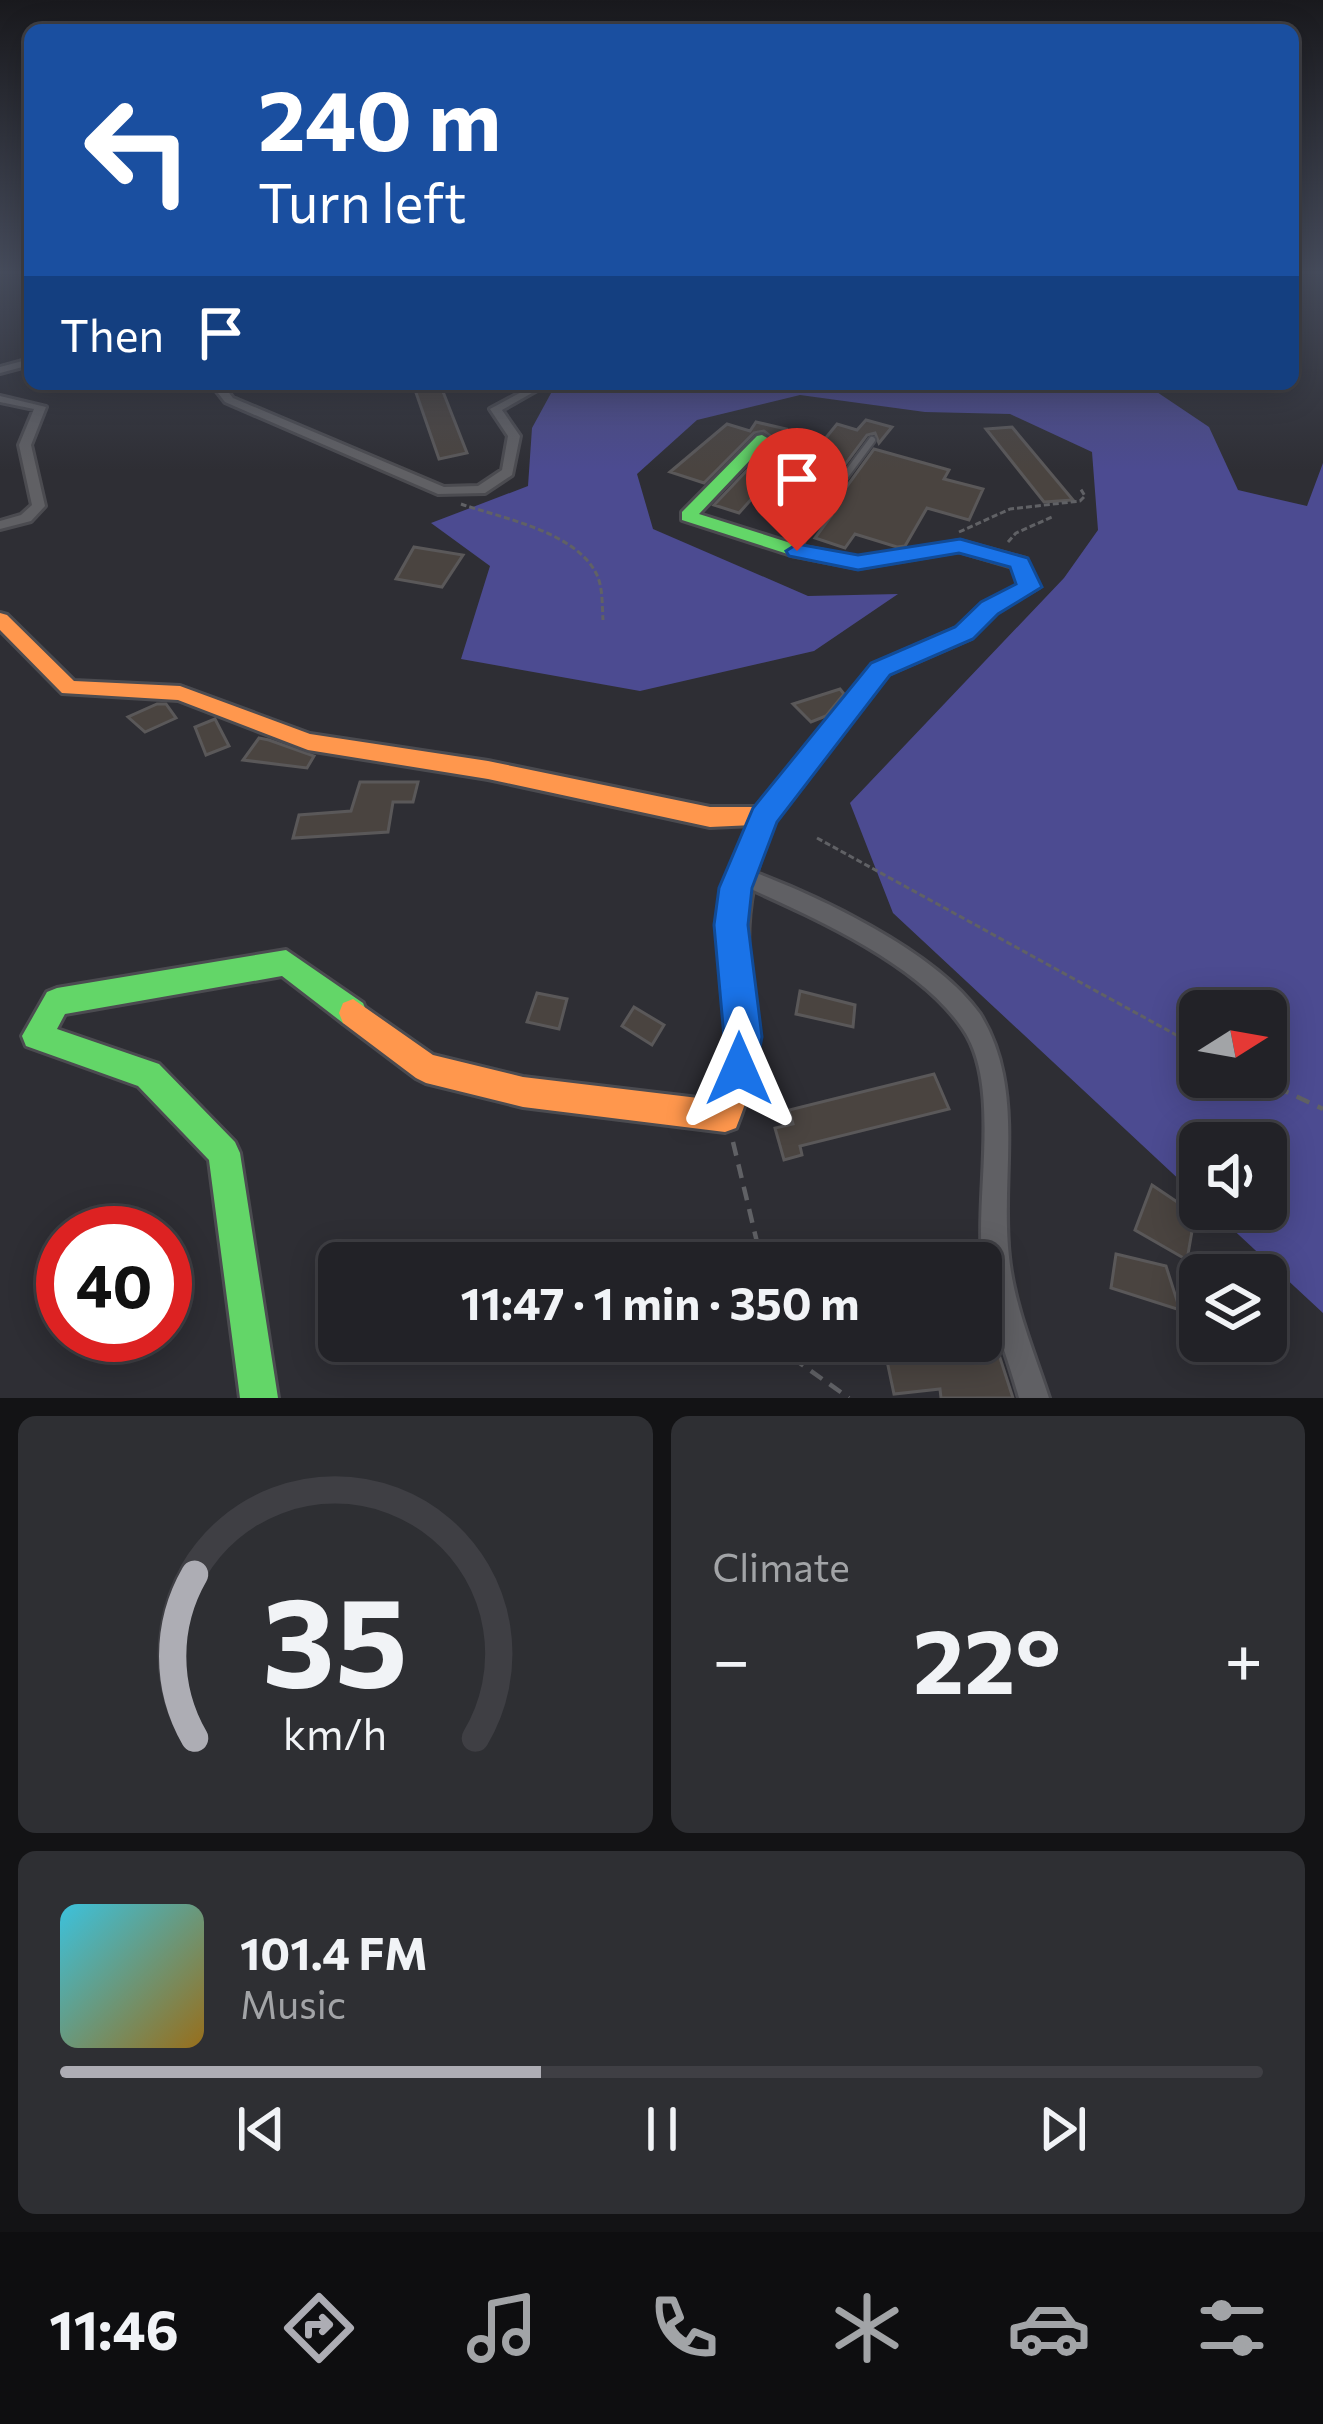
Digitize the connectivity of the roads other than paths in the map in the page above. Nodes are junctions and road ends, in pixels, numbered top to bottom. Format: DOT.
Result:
graph roads {
  1 [pos="221,390"];
  2 [pos="530,390"];
  3 [pos="0,399"];
  4 [pos="762,439"];
  5 [pos="872,440"];
  6 [pos="0,525"];
  7 [pos="797,551"];
  8 [pos="0,619"];
  9 [pos="764,817"];
  10 [pos="740,875"];
  11 [pos="260,1398"];
  12 [pos="1034,1398"];
  1 -- 2 [label="street"];
  3 -- 6 [label="street"];
  4 -- 7 [label="street"];
  5 -- 7 [label="lane"];
  7 -- 9 [label="street"];
  8 -- 9 [label="street"];
  9 -- 10 [label="street"];
  10 -- 11 [label="street"];
  10 -- 12 [label="street"];
}
